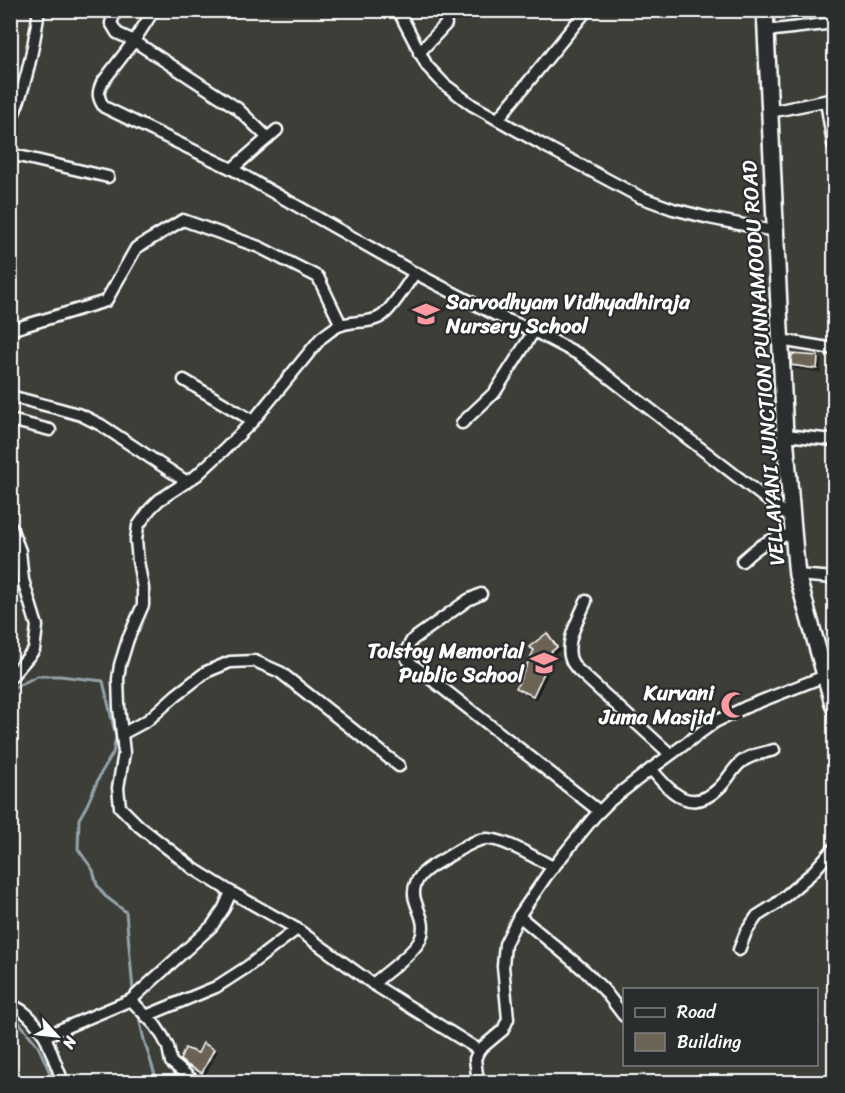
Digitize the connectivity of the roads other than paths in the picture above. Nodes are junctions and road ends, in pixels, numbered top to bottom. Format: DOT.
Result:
graph roads {
  1 [pos="39,10"];
  2 [pos="117,10"];
  3 [pos="154,10"];
  4 [pos="398,10"];
  5 [pos="586,10"];
  6 [pos="765,10"];
  7 [pos="834,23"];
  8 [pos="446,24"];
  9 [pos="766,31"];
  10 [pos="134,41"];
  11 [pos="419,53"];
  12 [pos="830,100"];
  13 [pos="770,112"];
  14 [pos="498,119"];
  15 [pos="10,122"];
  16 [pos="833,144"];
  17 [pos="10,154"];
  18 [pos="232,169"];
  19 [pos="108,177"];
  20 [pos="774,231"];
  21 [pos="415,273"];
  22 [pos="341,325"];
  23 [pos="10,330"];
  24 [pos="534,331"];
  25 [pos="780,340"];
  26 [pos="834,349"];
  27 [pos="184,380"];
  28 [pos="10,396"];
  29 [pos="10,420"];
  30 [pos="253,421"];
  31 [pos="462,423"];
  32 [pos="50,430"];
  33 [pos="785,435"];
  34 [pos="834,440"];
  35 [pos="187,482"];
  36 [pos="10,525"];
  37 [pos="793,527"];
  38 [pos="742,561"];
  39 [pos="798,575"];
  40 [pos="834,578"];
  41 [pos="481,594"];
  42 [pos="586,602"];
  43 [pos="825,676"];
  44 [pos="10,678"];
  45 [pos="834,707"];
  46 [pos="122,734"];
  47 [pos="774,750"];
  48 [pos="670,754"];
  49 [pos="399,766"];
  50 [pos="651,769"];
  51 [pos="600,811"];
  52 [pos="834,848"];
  53 [pos="553,867"];
  54 [pos="231,892"];
  55 [pos="519,916"];
  56 [pos="297,928"];
  57 [pos="739,950"];
  58 [pos="373,984"];
  59 [pos="131,1000"];
  60 [pos="10,1005"];
  61 [pos="623,1015"];
  62 [pos="146,1016"];
  63 [pos="45,1036"];
  64 [pos="479,1050"];
  65 [pos="63,1083"];
  66 [pos="195,1083"];
  67 [pos="478,1083"];
  1 -- 15 [label="street"];
  2 -- 10 [label="street"];
  3 -- 10 [label="street"];
  4 -- 11 [label="street"];
  5 -- 14 [label="street"];
  6 -- 9 [label="street, VELLAYANI JUNCTION PUNNAMOODU ROAD"];
  7 -- 9 [label="street"];
  8 -- 11 [label="street"];
  9 -- 13 [label="street, VELLAYANI JUNCTION PUNNAMOODU ROAD"];
  10 -- 18 [label="street"];
  10 -- 18 [label="street"];
  11 -- 14 [label="street"];
  12 -- 13 [label="street"];
  12 -- 16 [label="street"];
  13 -- 20 [label="street, VELLAYANI JUNCTION PUNNAMOODU ROAD"];
  14 -- 20 [label="street"];
  17 -- 19 [label="street"];
  18 -- 21 [label="street"];
  20 -- 25 [label="street, VELLAYANI JUNCTION PUNNAMOODU ROAD"];
  21 -- 22 [label="street"];
  21 -- 24 [label="street"];
  22 -- 23 [label="street"];
  22 -- 30 [label="street"];
  24 -- 31 [label="street"];
  24 -- 37 [label="street"];
  25 -- 26 [label="street"];
  25 -- 33 [label="street, VELLAYANI JUNCTION PUNNAMOODU ROAD"];
  27 -- 30 [label="street"];
  28 -- 35 [label="street"];
  29 -- 32 [label="street"];
  30 -- 35 [label="street"];
  33 -- 34 [label="street"];
  33 -- 37 [label="street, VELLAYANI JUNCTION PUNNAMOODU ROAD"];
  35 -- 46 [label="street"];
  36 -- 44 [label="street"];
  37 -- 38 [label="street"];
  37 -- 39 [label="street, VELLAYANI JUNCTION PUNNAMOODU ROAD"];
  39 -- 40 [label="street"];
  39 -- 43 [label="street, VELLAYANI JUNCTION PUNNAMOODU ROAD"];
  41 -- 51 [label="street"];
  42 -- 48 [label="street"];
  43 -- 45 [label="street, VELLAYANI JUNCTION PUNNAMOODU ROAD"];
  43 -- 48 [label="street"];
  46 -- 49 [label="street"];
  46 -- 54 [label="street"];
  47 -- 50 [label="street"];
  48 -- 50 [label="street"];
  50 -- 51 [label="street"];
  51 -- 53 [label="street"];
  52 -- 57 [label="street"];
  53 -- 55 [label="street"];
  53 -- 58 [label="street"];
  54 -- 56 [label="street"];
  54 -- 59 [label="street"];
  55 -- 61 [label="street"];
  55 -- 64 [label="street"];
  56 -- 58 [label="street"];
  56 -- 62 [label="street"];
  58 -- 64 [label="street"];
  59 -- 62 [label="street"];
  59 -- 63 [label="street"];
  60 -- 63 [label="street"];
  62 -- 66 [label="street"];
  63 -- 65 [label="street"];
  64 -- 67 [label="street"];
}
